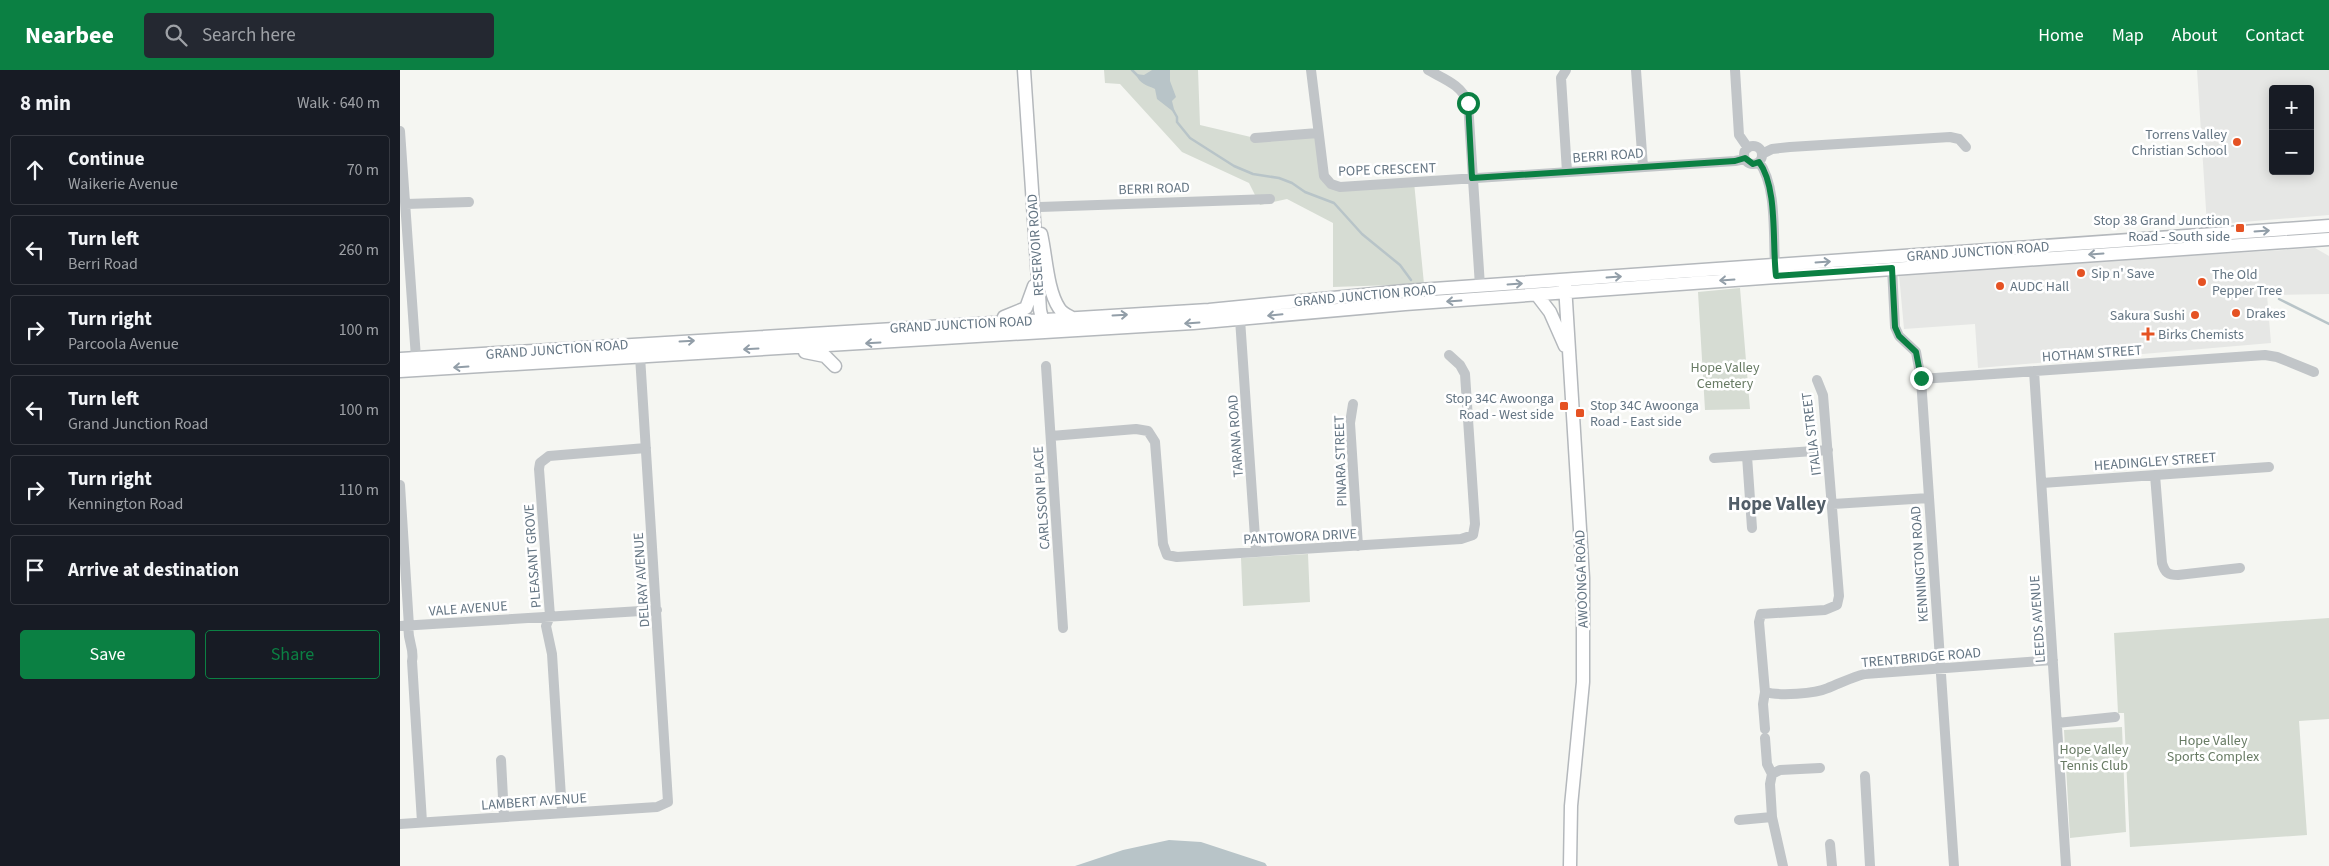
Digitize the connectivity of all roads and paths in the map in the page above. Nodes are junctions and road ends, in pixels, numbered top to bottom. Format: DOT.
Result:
graph roads {
  1 [pos="1024,70"];
  2 [pos="1030,70"];
  3 [pos="1311,70"];
  4 [pos="1428,70"];
  5 [pos="1566,70"];
  6 [pos="1636,70"];
  7 [pos="1735,70"];
  8 [pos="400,131"];
  9 [pos="1318,133"];
  10 [pos="1255,138"];
  11 [pos="1966,147"];
  12 [pos="1748,148"];
  13 [pos="401,153"];
  14 [pos="1745,158"];
  15 [pos="1760,158"];
  16 [pos="1643,167"];
  17 [pos="1567,172"];
  18 [pos="1472,178"];
  19 [pos="1270,199"];
  20 [pos="469,202"];
  21 [pos="406,204"];
  22 [pos="1036,207"];
  23 [pos="2329,226"];
  24 [pos="1041,231"];
  25 [pos="2196,235"];
  26 [pos="2166,237"];
  27 [pos="2329,239"];
  28 [pos="2116,241"];
  29 [pos="2232,244"];
  30 [pos="2158,250"];
  31 [pos="2136,251"];
  32 [pos="2032,253"];
  33 [pos="1891,263"];
  34 [pos="1775,271"];
  35 [pos="1037,272"];
  36 [pos="1480,286"];
  37 [pos="1566,286"];
  38 [pos="1538,295"];
  39 [pos="1257,305"];
  40 [pos="1209,310"];
  41 [pos="1072,318"];
  42 [pos="1240,319"];
  43 [pos="982,324"];
  44 [pos="1043,326"];
  45 [pos="840,331"];
  46 [pos="841,345"];
  47 [pos="779,348"];
  48 [pos="639,350"];
  49 [pos="532,351"];
  50 [pos="1568,353"];
  51 [pos="1449,355"];
  52 [pos="416,358"];
  53 [pos="400,359"];
  54 [pos="579,360"];
  55 [pos="835,366"];
  56 [pos="1046,366"];
  57 [pos="400,371"];
  58 [pos="2034,371"];
  59 [pos="2314,372"];
  60 [pos="1921,378"];
  61 [pos="1817,380"];
  62 [pos="1353,404"];
  63 [pos="1051,436"];
  64 [pos="646,448"];
  65 [pos="1828,450"];
  66 [pos="1747,456"];
  67 [pos="1714,458"];
  68 [pos="2269,467"];
  69 [pos="2155,475"];
  70 [pos="2042,482"];
  71 [pos="400,485"];
  72 [pos="1929,498"];
  73 [pos="1833,504"];
  74 [pos="1752,528"];
  75 [pos="1358,546"];
  76 [pos="1256,552"];
  77 [pos="2240,568"];
  78 [pos="657,610"];
  79 [pos="550,616"];
  80 [pos="404,626"];
  81 [pos="1062,628"];
  82 [pos="2053,660"];
  83 [pos="1940,668"];
  84 [pos="1765,692"];
  85 [pos="2115,717"];
  86 [pos="2058,723"];
  87 [pos="501,760"];
  88 [pos="1820,768"];
  89 [pos="1772,774"];
  90 [pos="1865,776"];
  91 [pos="668,802"];
  92 [pos="562,813"];
  93 [pos="504,817"];
  94 [pos="1772,817"];
  95 [pos="1739,820"];
  96 [pos="422,822"];
  97 [pos="400,824"];
  98 [pos="1830,844"];
  99 [pos="1570,866"];
  100 [pos="1783,866"];
  101 [pos="1832,866"];
  102 [pos="1870,866"];
  103 [pos="1954,866"];
  104 [pos="2066,866"];
  1 -- 22 [label="main road, RESERVOIR ROAD"];
  2 -- 22 [label="main road, RESERVOIR ROAD"];
  3 -- 9 [label="street, POPE CRESCENT"];
  4 -- 18 [label="street"];
  5 -- 17 [label="street"];
  6 -- 16 [label="street"];
  7 -- 12 [label="street"];
  8 -- 13 [label="street"];
  9 -- 10 [label="street"];
  9 -- 18 [label="street, POPE CRESCENT"];
  11 -- 15 [label="street"];
  12 -- 14 [label="street"];
  12 -- 15 [label="street"];
  13 -- 21 [label="street"];
  14 -- 15 [label="street"];
  14 -- 16 [label="street, BERRI ROAD"];
  15 -- 34 [label="street"];
  16 -- 17 [label="street, BERRI ROAD"];
  17 -- 18 [label="street, BERRI ROAD"];
  18 -- 36 [label="street"];
  19 -- 22 [label="street, BERRI ROAD"];
  20 -- 21 [label="street"];
  21 -- 52 [label="street"];
  22 -- 24 [label="main road, RESERVOIR ROAD"];
  22 -- 35 [label="main road, RESERVOIR ROAD"];
  25 -- 23 [label="main road, GRAND JUNCTION ROAD, one-way"];
  24 -- 41 [label="main road"];
  24 -- 44 [label="main road, RESERVOIR ROAD"];
  25 -- 26 [label="main road, GRAND JUNCTION ROAD"];
  25 -- 29 [label="main road"];
  26 -- 28 [label="main road, GRAND JUNCTION ROAD"];
  26 -- 30 [label="main road"];
  27 -- 29 [label="main road, GRAND JUNCTION ROAD"];
  28 -- 31 [label="main road"];
  28 -- 32 [label="main road, GRAND JUNCTION ROAD"];
  29 -- 30 [label="main road, GRAND JUNCTION ROAD"];
  30 -- 31 [label="main road, GRAND JUNCTION ROAD"];
  31 -- 32 [label="main road, GRAND JUNCTION ROAD, one-way"];
  32 -- 33 [label="main road, GRAND JUNCTION ROAD"];
  33 -- 34 [label="main road, GRAND JUNCTION ROAD"];
  33 -- 60 [label="street, KENNINGTON ROAD"];
  34 -- 37 [label="main road, GRAND JUNCTION ROAD"];
  35 -- 43 [label="main road"];
  35 -- 44 [label="main road, RESERVOIR ROAD"];
  36 -- 37 [label="main road, GRAND JUNCTION ROAD, one-way"];
  36 -- 39 [label="main road, GRAND JUNCTION ROAD"];
  37 -- 38 [label="main road, GRAND JUNCTION ROAD"];
  37 -- 50 [label="main road, AWOONGA ROAD"];
  38 -- 42 [label="main road, GRAND JUNCTION ROAD, one-way"];
  38 -- 50 [label="main road"];
  39 -- 40 [label="main road, GRAND JUNCTION ROAD"];
  39 -- 42 [label="main road"];
  41 -- 40 [label="main road, GRAND JUNCTION ROAD, one-way"];
  40 -- 42 [label="main road"];
  41 -- 44 [label="main road, GRAND JUNCTION ROAD"];
  42 -- 44 [label="main road, GRAND JUNCTION ROAD, one-way"];
  42 -- 76 [label="street, TARANA ROAD"];
  43 -- 44 [label="main road, GRAND JUNCTION ROAD"];
  43 -- 45 [label="main road, GRAND JUNCTION ROAD"];
  44 -- 46 [label="main road, GRAND JUNCTION ROAD, one-way"];
  45 -- 46 [label="main road"];
  48 -- 45 [label="main road, GRAND JUNCTION ROAD, one-way"];
  46 -- 47 [label="main road, GRAND JUNCTION ROAD"];
  47 -- 48 [label="main road, GRAND JUNCTION ROAD, one-way"];
  47 -- 55 [label="main road"];
  48 -- 49 [label="main road, GRAND JUNCTION ROAD"];
  48 -- 54 [label="main road, GRAND JUNCTION ROAD"];
  48 -- 64 [label="street, DELRAY AVENUE"];
  49 -- 52 [label="main road, GRAND JUNCTION ROAD"];
  49 -- 54 [label="main road"];
  50 -- 99 [label="main road, AWOONGA ROAD"];
  51 -- 75 [label="street, PANTOWORA DRIVE"];
  52 -- 53 [label="main road, GRAND JUNCTION ROAD"];
  54 -- 57 [label="main road, GRAND JUNCTION ROAD, one-way"];
  56 -- 63 [label="street, CARLSSON PLACE"];
  58 -- 59 [label="street, HOTHAM STREET"];
  58 -- 60 [label="street, HOTHAM STREET"];
  58 -- 70 [label="street, LEEDS AVENUE"];
  60 -- 72 [label="street, KENNINGTON ROAD"];
  61 -- 65 [label="street, ITALIA STREET"];
  62 -- 75 [label="street, PINARA STREET"];
  63 -- 76 [label="street, PANTOWORA DRIVE"];
  63 -- 81 [label="street, CARLSSON PLACE"];
  64 -- 78 [label="street, DELRAY AVENUE"];
  64 -- 79 [label="street, PLEASANT GROVE"];
  65 -- 66 [label="street"];
  65 -- 73 [label="street, ITALIA STREET"];
  66 -- 67 [label="street"];
  66 -- 74 [label="street"];
  68 -- 69 [label="street, HEADINGLEY STREET"];
  69 -- 70 [label="street, HEADINGLEY STREET"];
  69 -- 77 [label="street"];
  70 -- 82 [label="street, LEEDS AVENUE"];
  71 -- 80 [label="street"];
  72 -- 73 [label="street"];
  72 -- 83 [label="street, KENNINGTON ROAD"];
  73 -- 84 [label="street, ITALIA STREET"];
  75 -- 76 [label="street, PANTOWORA DRIVE"];
  78 -- 79 [label="street, VALE AVENUE"];
  78 -- 91 [label="street, DELRAY AVENUE"];
  79 -- 80 [label="street, VALE AVENUE"];
  79 -- 92 [label="street, PLEASANT GROVE"];
  80 -- 96 [label="street"];
  82 -- 83 [label="street, TRENTBRIDGE ROAD"];
  82 -- 86 [label="street, LEEDS AVENUE"];
  83 -- 84 [label="street, TRENTBRIDGE ROAD"];
  83 -- 103 [label="street, KENNINGTON ROAD"];
  84 -- 89 [label="street"];
  85 -- 86 [label="street"];
  86 -- 104 [label="street, LEEDS AVENUE"];
  87 -- 93 [label="street"];
  88 -- 89 [label="street"];
  89 -- 94 [label="street"];
  90 -- 102 [label="street"];
  91 -- 92 [label="street, LAMBERT AVENUE"];
  92 -- 93 [label="street, LAMBERT AVENUE"];
  93 -- 96 [label="street, LAMBERT AVENUE"];
  94 -- 95 [label="street"];
  94 -- 100 [label="street"];
  96 -- 97 [label="street, LAMBERT AVENUE"];
  98 -- 101 [label="street"];
}
